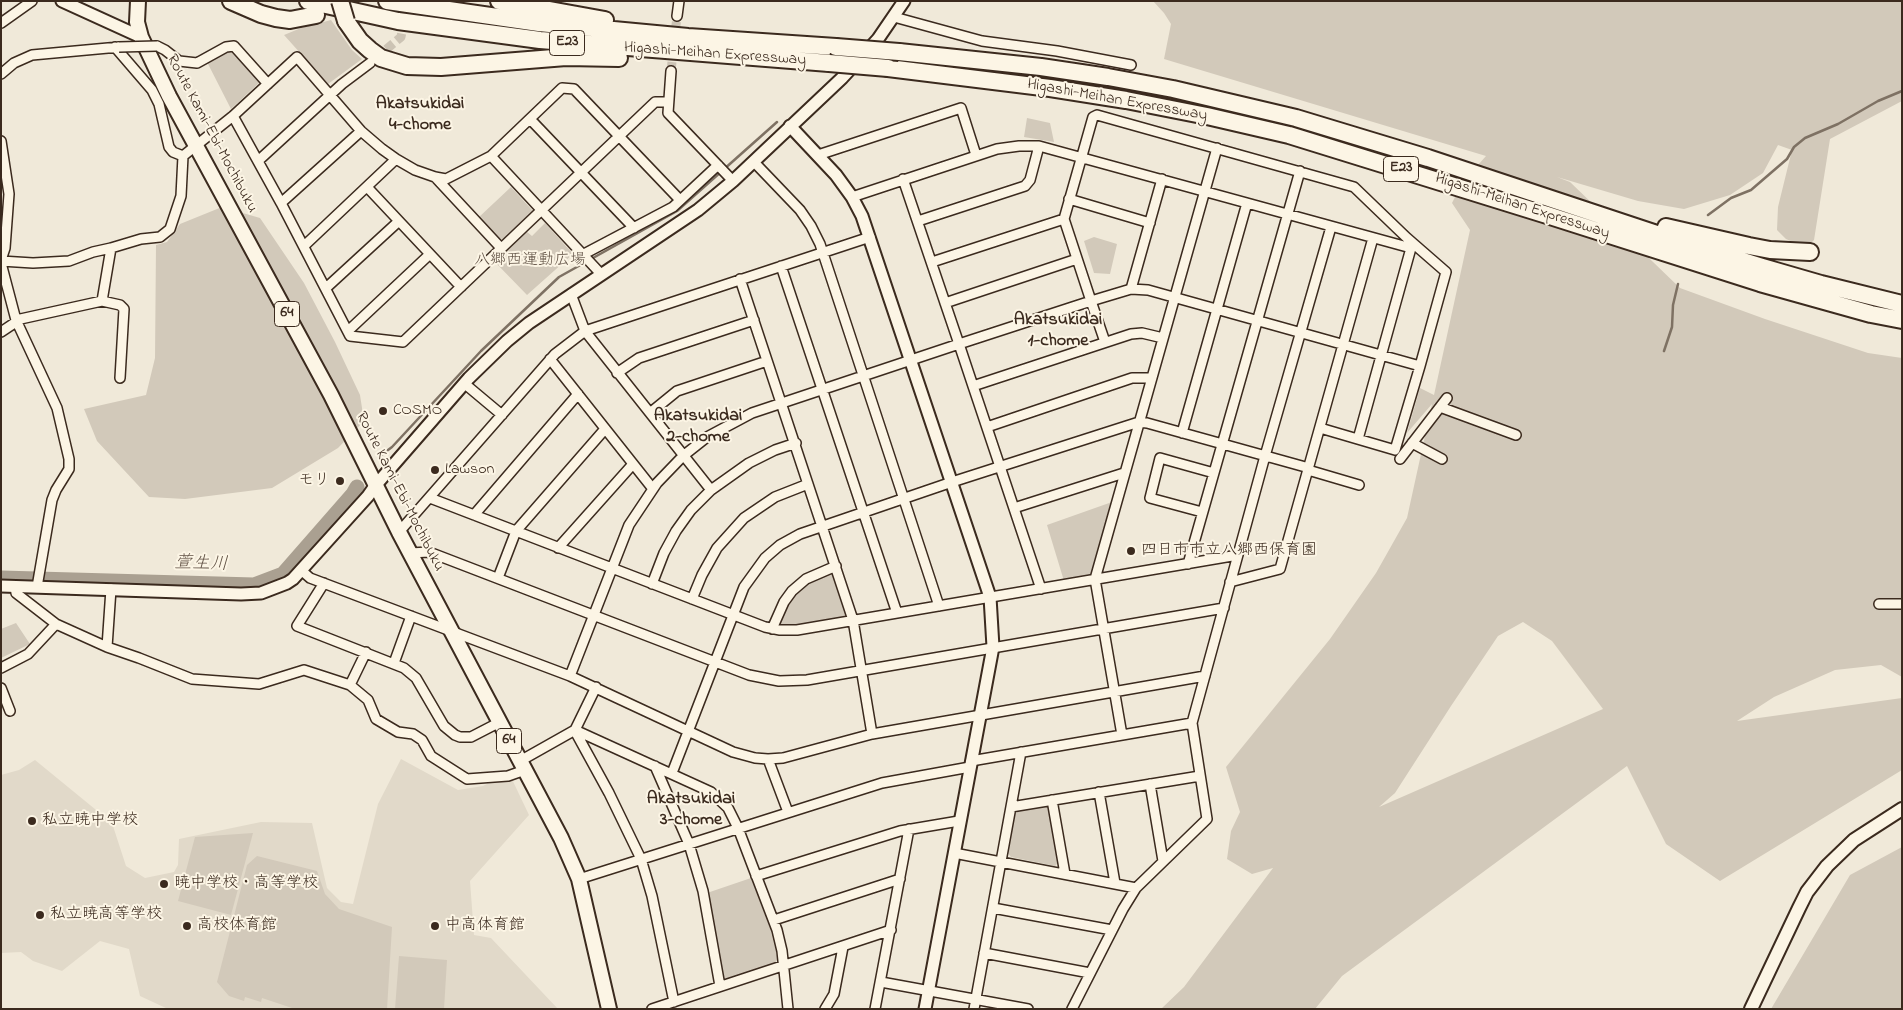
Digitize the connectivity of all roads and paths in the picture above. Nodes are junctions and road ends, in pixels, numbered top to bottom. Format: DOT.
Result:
graph roads {
  1 [pos="32,1"];
  2 [pos="62,1"];
  3 [pos="138,1"];
  4 [pos="231,1"];
  5 [pos="340,1"];
  6 [pos="387,1"];
  7 [pos="499,1"];
  8 [pos="679,1"];
  9 [pos="904,1"];
  10 [pos="312,8"];
  11 [pos="677,16"];
  12 [pos="894,17"];
  13 [pos="1,22"];
  14 [pos="141,37"];
  15 [pos="765,42"];
  16 [pos="117,47"];
  17 [pos="761,59"];
  18 [pos="370,63"];
  19 [pos="1131,65"];
  20 [pos="671,71"];
  21 [pos="1,74"];
  22 [pos="268,84"];
  23 [pos="330,95"];
  24 [pos="668,102"];
  25 [pos="232,116"];
  26 [pos="530,119"];
  27 [pos="790,126"];
  28 [pos="361,131"];
  29 [pos="619,137"];
  30 [pos="1,142"];
  31 [pos="195,145"];
  32 [pos="1039,146"];
  33 [pos="1217,148"];
  34 [pos="818,155"];
  35 [pos="976,155"];
  36 [pos="183,156"];
  37 [pos="491,156"];
  38 [pos="1082,157"];
  39 [pos="396,159"];
  40 [pos="258,161"];
  41 [pos="754,162"];
  42 [pos="1300,171"];
  43 [pos="581,172"];
  44 [pos="724,172"];
  45 [pos="435,178"];
  46 [pos="903,179"];
  47 [pos="1162,179"];
  48 [pos="367,187"];
  49 [pos="1204,191"];
  50 [pos="852,197"];
  51 [pos="1070,199"];
  52 [pos="680,200"];
  53 [pos="1554,200"];
  54 [pos="281,203"];
  55 [pos="1247,203"];
  56 [pos="542,210"];
  57 [pos="1287,215"];
  58 [pos="1064,219"];
  59 [pos="399,221"];
  60 [pos="918,222"];
  61 [pos="1150,222"];
  62 [pos="1331,227"];
  63 [pos="634,228"];
  64 [pos="870,237"];
  65 [pos="1374,238"];
  66 [pos="304,246"];
  67 [pos="1413,246"];
  68 [pos="111,248"];
  69 [pos="502,248"];
  70 [pos="823,252"];
  71 [pos="1810,252"];
  72 [pos="430,254"];
  73 [pos="587,258"];
  74 [pos="1077,259"];
  75 [pos="1,261"];
  76 [pos="932,262"];
  77 [pos="781,266"];
  78 [pos="601,274"];
  79 [pos="740,279"];
  80 [pos="461,287"];
  81 [pos="326,288"];
  82 [pos="1131,289"];
  83 [pos="572,294"];
  84 [pos="1174,298"];
  85 [pos="1815,299"];
  86 [pos="102,301"];
  87 [pos="1091,301"];
  88 [pos="945,303"];
  89 [pos="1902,304"];
  90 [pos="1217,309"];
  91 [pos="754,320"];
  92 [pos="1258,320"];
  93 [pos="1902,320"];
  94 [pos="16,321"];
  95 [pos="1902,326"];
  96 [pos="348,331"];
  97 [pos="585,331"];
  98 [pos="1,332"];
  99 [pos="1301,332"];
  100 [pos="1163,338"];
  101 [pos="1106,342"];
  102 [pos="959,344"];
  103 [pos="1343,344"];
  104 [pos="1382,355"];
  105 [pos="550,359"];
  106 [pos="911,360"];
  107 [pos="767,361"];
  108 [pos="1420,366"];
  109 [pos="618,373"];
  110 [pos="864,376"];
  111 [pos="120,378"];
  112 [pos="1152,378"];
  113 [pos="465,384"];
  114 [pos="973,386"];
  115 [pos="823,389"];
  116 [pos="578,394"];
  117 [pos="1447,398"];
  118 [pos="782,402"];
  119 [pos="1440,407"];
  120 [pos="650,413"];
  121 [pos="502,415"];
  122 [pos="1139,422"];
  123 [pos="987,427"];
  124 [pos="1320,428"];
  125 [pos="605,429"];
  126 [pos="1182,433"];
  127 [pos="1400,435"];
  128 [pos="1516,435"];
  129 [pos="1358,439"];
  130 [pos="796,443"];
  131 [pos="1222,444"];
  132 [pos="1412,444"];
  133 [pos="683,456"];
  134 [pos="1265,456"];
  135 [pos="1400,459"];
  136 [pos="1442,459"];
  137 [pos="632,464"];
  138 [pos="1000,468"];
  139 [pos="1308,469"];
  140 [pos="1124,473"];
  141 [pos="1214,473"];
  142 [pos="952,482"];
  143 [pos="808,484"];
  144 [pos="1359,485"];
  145 [pos="375,486"];
  146 [pos="653,489"];
  147 [pos="711,490"];
  148 [pos="430,498"];
  149 [pos="904,498"];
  150 [pos="1014,508"];
  151 [pos="863,512"];
  152 [pos="1202,512"];
  153 [pos="474,515"];
  154 [pos="823,525"];
  155 [pos="516,531"];
  156 [pos="399,532"];
  157 [pos="558,548"];
  158 [pos="410,553"];
  159 [pos="1238,555"];
  160 [pos="1188,564"];
  161 [pos="836,566"];
  162 [pos="612,568"];
  163 [pos="301,570"];
  164 [pos="498,578"];
  165 [pos="1095,579"];
  166 [pos="38,581"];
  167 [pos="1230,582"];
  168 [pos="324,583"];
  169 [pos="652,584"];
  170 [pos="1,586"];
  171 [pos="14,586"];
  172 [pos="111,589"];
  173 [pos="1041,589"];
  174 [pos="990,597"];
  175 [pos="692,599"];
  176 [pos="1879,604"];
  177 [pos="1902,604"];
  178 [pos="939,606"];
  179 [pos="1224,608"];
  180 [pos="897,612"];
  181 [pos="593,615"];
  182 [pos="732,615"];
  183 [pos="411,616"];
  184 [pos="853,620"];
  185 [pos="56,624"];
  186 [pos="1104,628"];
  187 [pos="772,629"];
  188 [pos="450,631"];
  189 [pos="107,647"];
  190 [pos="993,647"];
  191 [pos="366,652"];
  192 [pos="715,662"];
  193 [pos="394,663"];
  194 [pos="1,668"];
  195 [pos="862,670"];
  196 [pos="570,676"];
  197 [pos="1205,676"];
  198 [pos="350,685"];
  199 [pos="596,687"];
  200 [pos="1,688"];
  201 [pos="1114,692"];
  202 [pos="10,711"];
  203 [pos="980,715"];
  204 [pos="500,722"];
  205 [pos="1192,723"];
  206 [pos="575,730"];
  207 [pos="688,731"];
  208 [pos="872,734"];
  209 [pos="1122,735"];
  210 [pos="1021,752"];
  211 [pos="768,759"];
  212 [pos="970,764"];
  213 [pos="523,765"];
  214 [pos="655,766"];
  215 [pos="672,773"];
  216 [pos="1200,776"];
  217 [pos="1150,784"];
  218 [pos="1099,792"];
  219 [pos="1052,800"];
  220 [pos="1011,807"];
  221 [pos="1902,809"];
  222 [pos="788,812"];
  223 [pos="959,821"];
  224 [pos="738,828"];
  225 [pos="909,829"];
  226 [pos="689,844"];
  227 [pos="954,853"];
  228 [pos="641,859"];
  229 [pos="1164,861"];
  230 [pos="1001,862"];
  231 [pos="1065,874"];
  232 [pos="756,876"];
  233 [pos="579,879"];
  234 [pos="900,879"];
  235 [pos="1114,883"];
  236 [pos="1136,888"];
  237 [pos="992,908"];
  238 [pos="774,920"];
  239 [pos="891,930"];
  240 [pos="1112,930"];
  241 [pos="843,947"];
  242 [pos="984,953"];
  243 [pos="784,966"];
  244 [pos="1090,973"];
  245 [pos="881,982"];
  246 [pos="720,986"];
  247 [pos="929,990"];
  248 [pos="976,999"];
  249 [pos="674,1002"];
  250 [pos="1017,1008"];
  251 [pos="609,1009"];
  252 [pos="652,1009"];
  253 [pos="788,1009"];
  254 [pos="825,1009"];
  255 [pos="874,1009"];
  256 [pos="925,1009"];
  257 [pos="974,1009"];
  258 [pos="1028,1009"];
  259 [pos="1072,1009"];
  260 [pos="1751,1009"];
  1 -- 13 [label="street"];
  2 -- 14 [label="street"];
  3 -- 14 [label="main road, Route Kami-Ebi-Mochibuku / 64"];
  4 -- 10 [label="highway"];
  5 -- 17 [label="highway, bridge"];
  6 -- 15 [label="highway, Higashi-Meihan Expressway / E23"];
  7 -- 15 [label="highway"];
  8 -- 11 [label="street"];
  9 -- 12 [label="street"];
  10 -- 17 [label="highway, Higashi-Meihan Expressway / E23"];
  12 -- 19 [label="street"];
  12 -- 27 [label="street"];
  14 -- 31 [label="main road, Route Kami-Ebi-Mochibuku / 64"];
  15 -- 53 [label="highway, Higashi-Meihan Expressway / E23, bridge"];
  16 -- 21 [label="street"];
  16 -- 22 [label="street, bridge"];
  16 -- 36 [label="street"];
  17 -- 85 [label="highway, Higashi-Meihan Expressway / E23, bridge"];
  18 -- 23 [label="street"];
  20 -- 24 [label="street"];
  22 -- 23 [label="street"];
  22 -- 25 [label="street"];
  23 -- 28 [label="street"];
  23 -- 40 [label="street"];
  24 -- 29 [label="street"];
  24 -- 44 [label="street"];
  25 -- 31 [label="street"];
  25 -- 40 [label="street"];
  26 -- 29 [label="street"];
  26 -- 37 [label="street"];
  26 -- 43 [label="street"];
  27 -- 34 [label="street"];
  27 -- 41 [label="street"];
  28 -- 39 [label="street"];
  28 -- 54 [label="street"];
  29 -- 43 [label="street"];
  29 -- 52 [label="street"];
  30 -- 75 [label="street"];
  31 -- 36 [label="street"];
  31 -- 145 [label="main road, Route Kami-Ebi-Mochibuku / 64"];
  32 -- 35 [label="street"];
  32 -- 38 [label="street"];
  32 -- 60 [label="street"];
  33 -- 38 [label="street"];
  33 -- 42 [label="street"];
  33 -- 49 [label="street"];
  34 -- 35 [label="street"];
  34 -- 50 [label="street"];
  35 -- 46 [label="street"];
  36 -- 68 [label="street"];
  37 -- 45 [label="street"];
  37 -- 56 [label="street"];
  38 -- 47 [label="street"];
  38 -- 51 [label="street"];
  39 -- 45 [label="street"];
  39 -- 48 [label="street"];
  40 -- 54 [label="street"];
  41 -- 44 [label="street"];
  41 -- 70 [label="street"];
  42 -- 57 [label="street"];
  42 -- 67 [label="street"];
  43 -- 56 [label="street"];
  43 -- 63 [label="street"];
  44 -- 52 [label="street"];
  44 -- 78 [label="street"];
  45 -- 69 [label="street"];
  46 -- 50 [label="street"];
  46 -- 60 [label="street"];
  47 -- 49 [label="street"];
  47 -- 61 [label="street"];
  48 -- 59 [label="street"];
  48 -- 66 [label="street"];
  49 -- 55 [label="street"];
  49 -- 84 [label="street"];
  50 -- 64 [label="street"];
  51 -- 58 [label="street"];
  51 -- 61 [label="street"];
  52 -- 63 [label="street"];
  53 -- 71 [label="highway"];
  53 -- 89 [label="highway, Higashi-Meihan Expressway / E23"];
  54 -- 66 [label="street"];
  55 -- 57 [label="street"];
  55 -- 90 [label="street"];
  56 -- 69 [label="street"];
  56 -- 73 [label="street"];
  57 -- 62 [label="street"];
  57 -- 92 [label="street"];
  58 -- 74 [label="street"];
  58 -- 76 [label="street"];
  59 -- 72 [label="street"];
  59 -- 81 [label="street"];
  60 -- 76 [label="street"];
  61 -- 82 [label="street"];
  62 -- 65 [label="street"];
  62 -- 99 [label="street"];
  63 -- 73 [label="street"];
  64 -- 70 [label="street"];
  64 -- 106 [label="street"];
  65 -- 67 [label="street"];
  65 -- 103 [label="street"];
  66 -- 81 [label="street"];
  67 -- 104 [label="street"];
  67 -- 108 [label="street"];
  68 -- 75 [label="street"];
  68 -- 86 [label="street"];
  69 -- 80 [label="street"];
  70 -- 77 [label="street"];
  70 -- 110 [label="street"];
  72 -- 80 [label="street"];
  72 -- 96 [label="street"];
  73 -- 78 [label="street"];
  74 -- 87 [label="street"];
  74 -- 88 [label="street"];
  75 -- 94 [label="street"];
  76 -- 88 [label="street"];
  77 -- 79 [label="street"];
  77 -- 115 [label="street"];
  78 -- 83 [label="street"];
  79 -- 91 [label="street"];
  79 -- 97 [label="street"];
  80 -- 96 [label="street"];
  81 -- 96 [label="street"];
  82 -- 84 [label="street"];
  82 -- 87 [label="street"];
  83 -- 97 [label="street"];
  83 -- 113 [label="street"];
  84 -- 90 [label="street"];
  84 -- 100 [label="street"];
  85 -- 93 [label="highway, Higashi-Meihan Expressway / E23"];
  85 -- 95 [label="highway"];
  86 -- 94 [label="street"];
  86 -- 111 [label="street"];
  87 -- 101 [label="street"];
  87 -- 102 [label="street"];
  88 -- 102 [label="street"];
  90 -- 92 [label="street"];
  90 -- 126 [label="street"];
  91 -- 107 [label="street"];
  91 -- 109 [label="street"];
  92 -- 99 [label="street"];
  92 -- 131 [label="street"];
  94 -- 98 [label="street"];
  94 -- 166 [label="street"];
  97 -- 105 [label="street"];
  97 -- 109 [label="street"];
  99 -- 103 [label="street"];
  99 -- 134 [label="street"];
  100 -- 101 [label="street"];
  100 -- 112 [label="street"];
  101 -- 114 [label="street"];
  102 -- 106 [label="street"];
  102 -- 114 [label="street"];
  103 -- 104 [label="street"];
  103 -- 124 [label="street"];
  104 -- 108 [label="street"];
  104 -- 129 [label="street"];
  105 -- 116 [label="street"];
  105 -- 121 [label="street"];
  106 -- 110 [label="street"];
  106 -- 142 [label="street"];
  107 -- 118 [label="street"];
  107 -- 120 [label="street"];
  108 -- 127 [label="street"];
  109 -- 120 [label="street"];
  110 -- 115 [label="street"];
  110 -- 149 [label="street"];
  112 -- 122 [label="street"];
  112 -- 123 [label="street"];
  113 -- 121 [label="street"];
  113 -- 145 [label="street"];
  114 -- 123 [label="street"];
  115 -- 118 [label="street"];
  115 -- 151 [label="street"];
  116 -- 125 [label="street"];
  116 -- 153 [label="street"];
  117 -- 119 [label="street"];
  118 -- 130 [label="street"];
  118 -- 133 [label="street"];
  119 -- 128 [label="street"];
  119 -- 132 [label="street"];
  120 -- 133 [label="street"];
  121 -- 148 [label="street"];
  122 -- 126 [label="street"];
  122 -- 138 [label="street"];
  122 -- 140 [label="street"];
  123 -- 138 [label="street"];
  124 -- 129 [label="street"];
  124 -- 139 [label="street"];
  125 -- 137 [label="street"];
  125 -- 155 [label="street"];
  126 -- 131 [label="street"];
  127 -- 129 [label="street"];
  127 -- 132 [label="street"];
  130 -- 143 [label="street"];
  130 -- 147 [label="street"];
  131 -- 134 [label="street"];
  131 -- 141 [label="street"];
  132 -- 135 [label="street"];
  132 -- 136 [label="street"];
  133 -- 146 [label="street"];
  133 -- 147 [label="street"];
  134 -- 139 [label="street"];
  134 -- 159 [label="street"];
  137 -- 146 [label="street"];
  137 -- 157 [label="street"];
  138 -- 142 [label="street"];
  138 -- 150 [label="street"];
  139 -- 144 [label="street"];
  139 -- 167 [label="street"];
  140 -- 150 [label="street"];
  140 -- 165 [label="street"];
  141 -- 152 [label="street"];
  141 -- 152 [label="street"];
  142 -- 149 [label="street"];
  142 -- 174 [label="street"];
  143 -- 154 [label="street"];
  143 -- 175 [label="street"];
  145 -- 156 [label="main road, Route Kami-Ebi-Mochibuku / 64"];
  145 -- 163 [label="street"];
  146 -- 162 [label="street"];
  147 -- 169 [label="street"];
  148 -- 153 [label="street"];
  148 -- 156 [label="street"];
  149 -- 151 [label="street"];
  149 -- 178 [label="street"];
  150 -- 173 [label="street"];
  151 -- 154 [label="street"];
  151 -- 180 [label="street"];
  152 -- 160 [label="street"];
  153 -- 155 [label="street"];
  154 -- 161 [label="street"];
  154 -- 182 [label="street"];
  155 -- 157 [label="street"];
  155 -- 164 [label="street"];
  156 -- 158 [label="main road, Route Kami-Ebi-Mochibuku / 64"];
  157 -- 162 [label="street"];
  158 -- 164 [label="street"];
  158 -- 188 [label="main road, Route Kami-Ebi-Mochibuku / 64"];
  159 -- 160 [label="street"];
  159 -- 167 [label="street"];
  160 -- 165 [label="street"];
  161 -- 184 [label="street"];
  161 -- 187 [label="street"];
  162 -- 169 [label="street"];
  162 -- 181 [label="street"];
  163 -- 168 [label="street"];
  163 -- 172 [label="street"];
  164 -- 181 [label="street"];
  165 -- 173 [label="street"];
  165 -- 186 [label="street"];
  166 -- 171 [label="street"];
  166 -- 172 [label="street"];
  167 -- 179 [label="street"];
  168 -- 183 [label="street"];
  168 -- 191 [label="street"];
  169 -- 175 [label="street"];
  170 -- 171 [label="street"];
  171 -- 185 [label="street"];
  172 -- 189 [label="street"];
  173 -- 174 [label="street"];
  174 -- 178 [label="street"];
  174 -- 190 [label="street"];
  175 -- 182 [label="street"];
  176 -- 177 [label="street"];
  178 -- 180 [label="street"];
  179 -- 186 [label="street"];
  179 -- 197 [label="street"];
  180 -- 184 [label="street"];
  181 -- 192 [label="street"];
  181 -- 196 [label="street"];
  182 -- 187 [label="street"];
  182 -- 192 [label="street"];
  183 -- 188 [label="street"];
  183 -- 193 [label="street"];
  184 -- 187 [label="street"];
  184 -- 195 [label="street"];
  185 -- 189 [label="street"];
  185 -- 194 [label="street"];
  186 -- 190 [label="street"];
  186 -- 201 [label="street"];
  188 -- 196 [label="street"];
  188 -- 204 [label="main road, Route Kami-Ebi-Mochibuku / 64"];
  189 -- 198 [label="street"];
  190 -- 195 [label="street"];
  190 -- 203 [label="street"];
  191 -- 193 [label="street"];
  191 -- 198 [label="street"];
  192 -- 195 [label="street"];
  192 -- 207 [label="street"];
  193 -- 204 [label="street"];
  195 -- 208 [label="street"];
  196 -- 199 [label="street"];
  197 -- 201 [label="street"];
  197 -- 205 [label="street"];
  198 -- 213 [label="street"];
  199 -- 206 [label="street"];
  199 -- 207 [label="street"];
  200 -- 202 [label="street"];
  201 -- 203 [label="street"];
  201 -- 209 [label="street"];
  203 -- 208 [label="street"];
  203 -- 212 [label="street"];
  204 -- 213 [label="main road, Route Kami-Ebi-Mochibuku / 64"];
  205 -- 209 [label="street"];
  205 -- 216 [label="street"];
  206 -- 213 [label="street"];
  206 -- 214 [label="street"];
  206 -- 228 [label="street"];
  207 -- 211 [label="street"];
  207 -- 215 [label="street"];
  208 -- 211 [label="street"];
  209 -- 210 [label="street"];
  210 -- 212 [label="street"];
  210 -- 220 [label="street"];
  211 -- 222 [label="street"];
  212 -- 222 [label="street"];
  212 -- 223 [label="street"];
  213 -- 233 [label="main road, Route Kami-Ebi-Mochibuku / 64"];
  214 -- 215 [label="street"];
  214 -- 226 [label="street"];
  215 -- 224 [label="street"];
  216 -- 217 [label="street"];
  216 -- 229 [label="street"];
  217 -- 218 [label="street"];
  217 -- 229 [label="street"];
  218 -- 219 [label="street"];
  218 -- 235 [label="street"];
  219 -- 220 [label="street"];
  219 -- 231 [label="street"];
  220 -- 230 [label="street"];
  221 -- 260 [label="main road"];
  222 -- 224 [label="street"];
  223 -- 225 [label="street"];
  223 -- 227 [label="street"];
  224 -- 226 [label="street"];
  224 -- 232 [label="street"];
  225 -- 232 [label="street"];
  225 -- 234 [label="street"];
  226 -- 228 [label="street"];
  226 -- 246 [label="street"];
  227 -- 230 [label="street"];
  227 -- 247 [label="street"];
  228 -- 233 [label="street"];
  228 -- 249 [label="street"];
  229 -- 236 [label="street"];
  230 -- 231 [label="street"];
  230 -- 237 [label="street"];
  231 -- 235 [label="street"];
  232 -- 238 [label="street"];
  233 -- 251 [label="main road, Route Kami-Ebi-Mochibuku / 64"];
  234 -- 238 [label="street"];
  234 -- 239 [label="street"];
  235 -- 236 [label="street"];
  236 -- 240 [label="street"];
  237 -- 240 [label="street"];
  237 -- 242 [label="street"];
  238 -- 243 [label="street"];
  239 -- 241 [label="street"];
  239 -- 245 [label="street"];
  240 -- 244 [label="street"];
  241 -- 243 [label="street"];
  241 -- 254 [label="street"];
  242 -- 244 [label="street"];
  242 -- 248 [label="street"];
  243 -- 246 [label="street"];
  243 -- 253 [label="street"];
  244 -- 259 [label="street"];
  245 -- 247 [label="street"];
  245 -- 255 [label="street"];
  246 -- 249 [label="street"];
  247 -- 248 [label="street"];
  247 -- 256 [label="street"];
  248 -- 250 [label="street"];
  248 -- 257 [label="street"];
  249 -- 252 [label="street"];
  250 -- 258 [label="street"];
}
